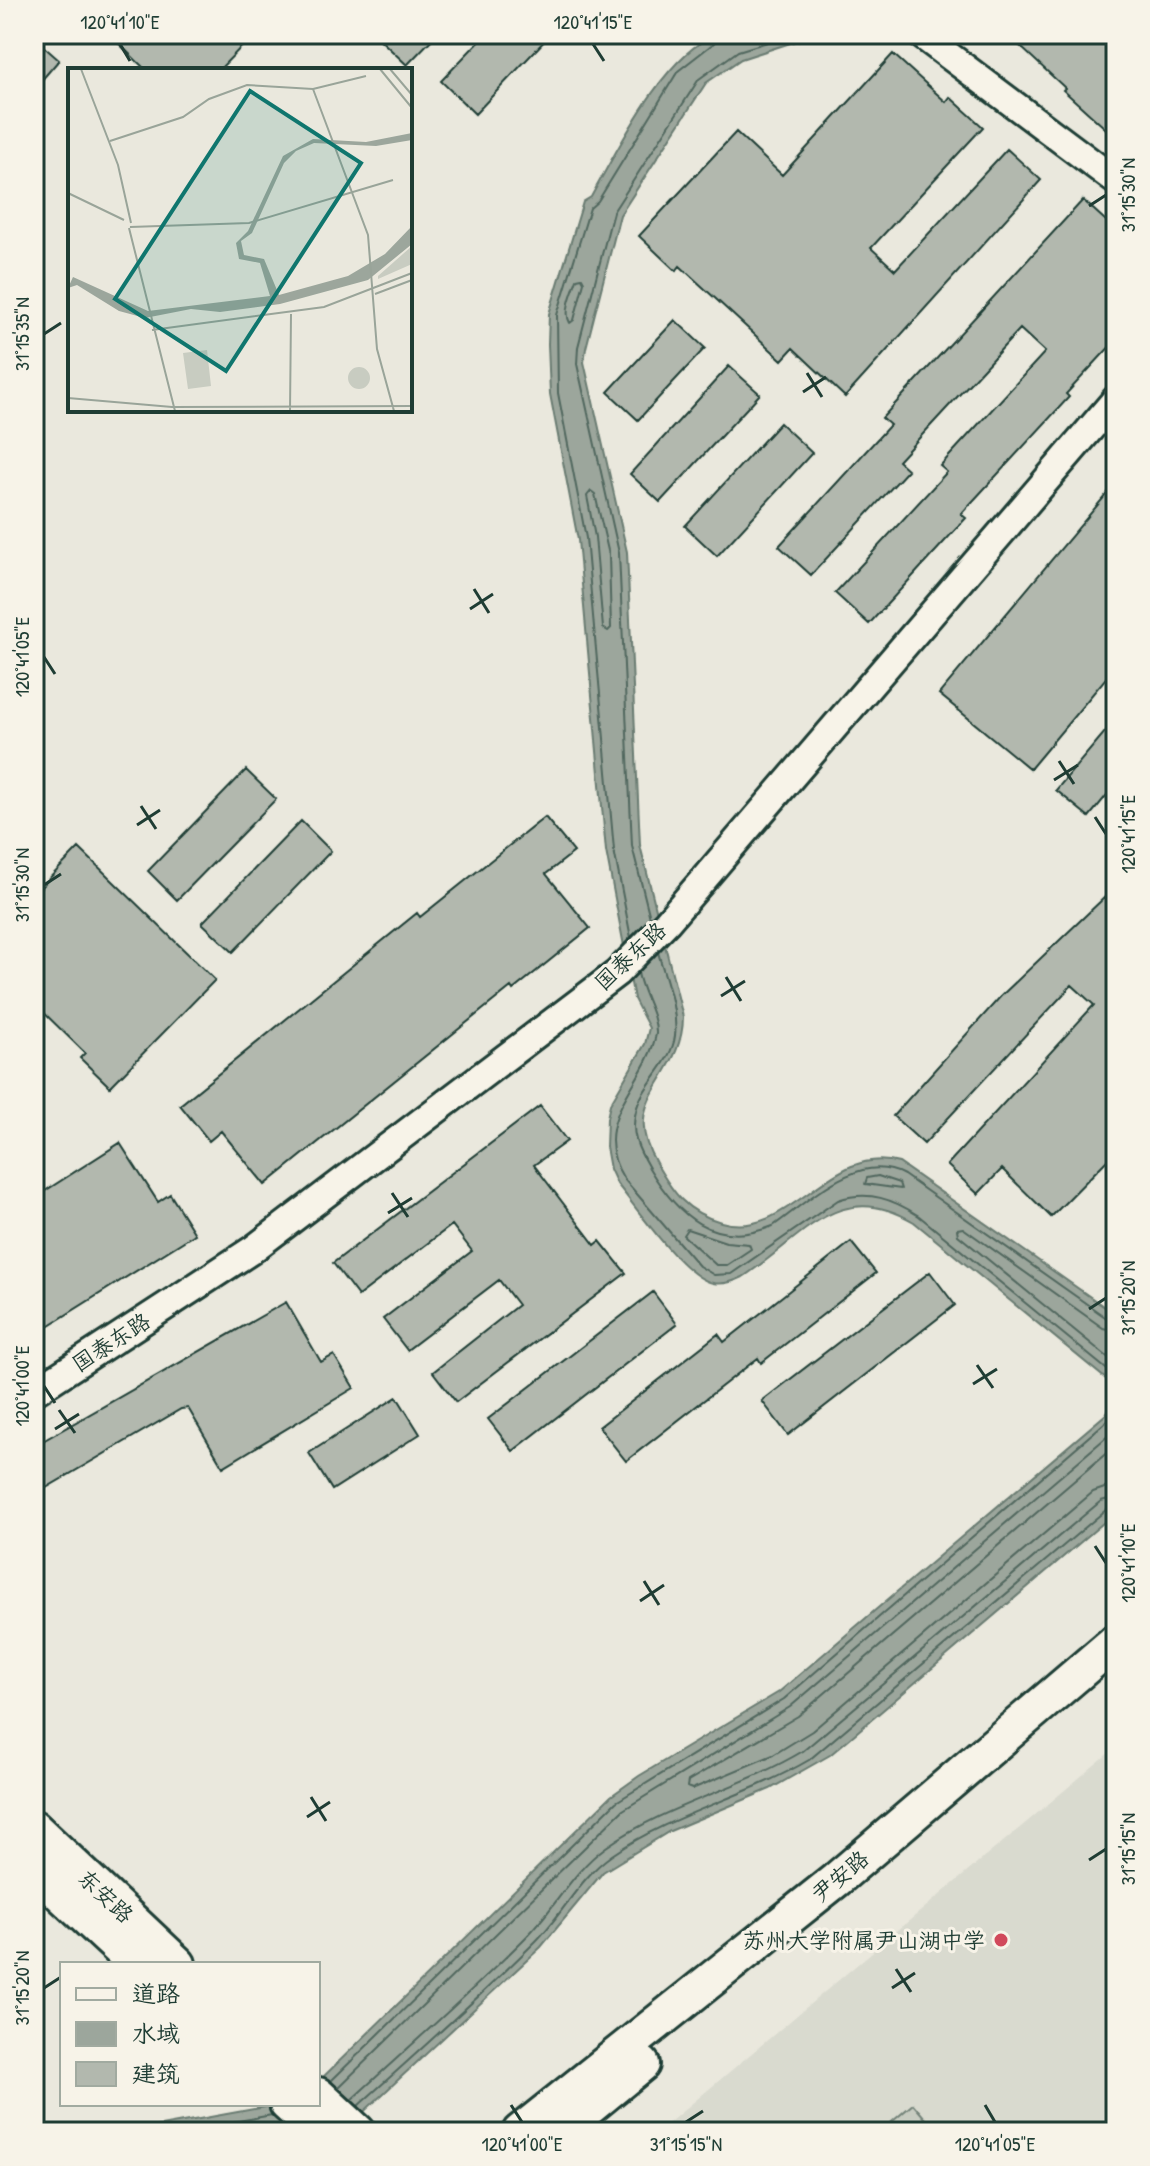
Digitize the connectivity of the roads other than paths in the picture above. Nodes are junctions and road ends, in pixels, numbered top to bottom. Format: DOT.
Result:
graph roads {
  1 [pos="920,34"];
  2 [pos="1116,181"];
  3 [pos="1116,399"];
  4 [pos="34,1392"];
  5 [pos="1116,1641"];
  6 [pos="1116,1669"];
  7 [pos="34,1828"];
  8 [pos="34,1869"];
  9 [pos="134,1962"];
  10 [pos="176,1962"];
  11 [pos="320,2097"];
  12 [pos="289,2106"];
  13 [pos="318,2132"];
  14 [pos="358,2132"];
  15 [pos="520,2132"];
  16 [pos="559,2132"];
  1 -- 2 [label="street"];
  3 -- 4 [label="street, 国泰东路"];
  5 -- 15 [label="main road, 尹安路"];
  6 -- 16 [label="main road, 尹安路"];
  7 -- 10 [label="main road, 东安路"];
  8 -- 9 [label="main road, 东安路"];
  11 -- 14 [label="main road"];
  12 -- 13 [label="main road"];
}
